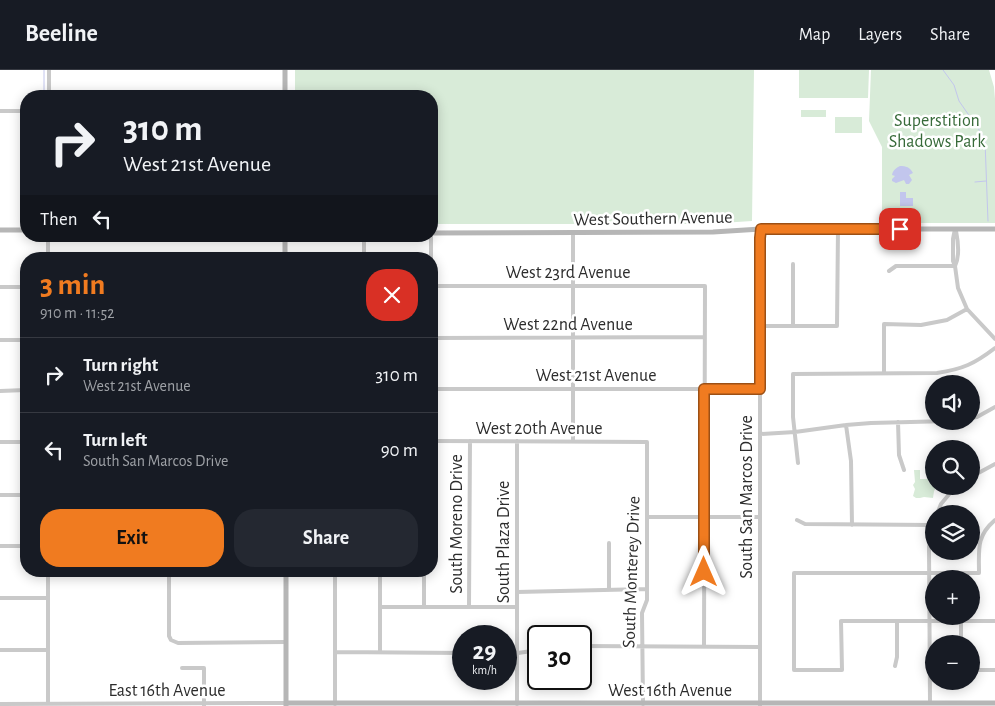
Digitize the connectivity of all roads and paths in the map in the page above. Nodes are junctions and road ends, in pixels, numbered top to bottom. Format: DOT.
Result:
graph roads {
  1 [pos="48,70"];
  2 [pos="285,70"];
  3 [pos="49,90"];
  4 [pos="285,90"];
  5 [pos="0,111"];
  6 [pos="20,111"];
  7 [pos="761,229"];
  8 [pos="838,229"];
  9 [pos="955,229"];
  10 [pos="995,229"];
  11 [pos="0,230"];
  12 [pos="20,230"];
  13 [pos="438,232"];
  14 [pos="573,232"];
  15 [pos="793,264"];
  16 [pos="955,266"];
  17 [pos="889,271"];
  18 [pos="438,286"];
  19 [pos="573,286"];
  20 [pos="0,287"];
  21 [pos="20,287"];
  22 [pos="966,309"];
  23 [pos="760,326"];
  24 [pos="793,326"];
  25 [pos="704,337"];
  26 [pos="438,338"];
  27 [pos="573,338"];
  28 [pos="995,339"];
  29 [pos="0,340"];
  30 [pos="20,340"];
  31 [pos="995,348"];
  32 [pos="884,373"];
  33 [pos="438,389"];
  34 [pos="572,389"];
  35 [pos="704,389"];
  36 [pos="760,389"];
  37 [pos="20,390"];
  38 [pos="0,391"];
  39 [pos="995,407"];
  40 [pos="980,415"];
  41 [pos="925,421"];
  42 [pos="898,422"];
  43 [pos="846,425"];
  44 [pos="794,432"];
  45 [pos="760,434"];
  46 [pos="438,441"];
  47 [pos="470,441"];
  48 [pos="517,441"];
  49 [pos="573,441"];
  50 [pos="0,442"];
  51 [pos="20,442"];
  52 [pos="647,442"];
  53 [pos="798,463"];
  54 [pos="995,464"];
  55 [pos="904,470"];
  56 [pos="980,473"];
  57 [pos="0,494"];
  58 [pos="20,494"];
  59 [pos="948,495"];
  60 [pos="941,505"];
  61 [pos="647,517"];
  62 [pos="704,517"];
  63 [pos="760,517"];
  64 [pos="797,520"];
  65 [pos="995,520"];
  66 [pos="925,523"];
  67 [pos="852,525"];
  68 [pos="609,543"];
  69 [pos="0,546"];
  70 [pos="20,546"];
  71 [pos="979,570"];
  72 [pos="925,573"];
  73 [pos="48,577"];
  74 [pos="169,577"];
  75 [pos="286,577"];
  76 [pos="335,577"];
  77 [pos="380,577"];
  78 [pos="424,577"];
  79 [pos="647,589"];
  80 [pos="609,590"];
  81 [pos="517,592"];
  82 [pos="0,598"];
  83 [pos="48,598"];
  84 [pos="380,607"];
  85 [pos="424,607"];
  86 [pos="469,607"];
  87 [pos="517,607"];
  88 [pos="897,621"];
  89 [pos="925,621"];
  90 [pos="980,622"];
  91 [pos="995,622"];
  92 [pos="930,625"];
  93 [pos="286,642"];
  94 [pos="592,646"];
  95 [pos="642,646"];
  96 [pos="704,646"];
  97 [pos="760,647"];
  98 [pos="0,650"];
  99 [pos="48,650"];
  100 [pos="335,652"];
  101 [pos="380,652"];
  102 [pos="527,652"];
  103 [pos="452,653"];
  104 [pos="518,653"];
  105 [pos="894,666"];
  106 [pos="182,668"];
  107 [pos="980,670"];
  108 [pos="995,670"];
  109 [pos="930,703"];
  110 [pos="995,703"];
  111 [pos="0,704"];
  112 [pos="335,704"];
  113 [pos="517,704"];
  114 [pos="643,704"];
  115 [pos="48,705"];
  116 [pos="204,705"];
  117 [pos="286,705"];
  118 [pos="382,705"];
  119 [pos="428,705"];
  120 [pos="701,705"];
  121 [pos="760,705"];
  1 -- 3 [label="street"];
  2 -- 4 [label="main road"];
  5 -- 6 [label="street"];
  7 -- 8 [label="main road, West Southern Avenue"];
  7 -- 14 [label="main road, West Southern Avenue"];
  7 -- 23 [label="street, South San Marcos Drive"];
  8 -- 9 [label="main road, West Southern Avenue"];
  8 -- 24 [label="street"];
  9 -- 10 [label="main road, West Southern Avenue"];
  9 -- 16 [label="street"];
  11 -- 12 [label="main road"];
  13 -- 14 [label="main road, West Southern Avenue"];
  14 -- 19 [label="street"];
  15 -- 24 [label="street"];
  16 -- 17 [label="street"];
  16 -- 22 [label="street"];
  18 -- 19 [label="street, West 23rd Avenue"];
  19 -- 25 [label="street, West 23rd Avenue"];
  19 -- 27 [label="street"];
  20 -- 21 [label="street"];
  22 -- 28 [label="street"];
  22 -- 32 [label="street"];
  23 -- 24 [label="street"];
  23 -- 36 [label="street, South San Marcos Drive"];
  25 -- 27 [label="street, West 22nd Avenue"];
  25 -- 35 [label="street"];
  26 -- 27 [label="street, West 22nd Avenue"];
  27 -- 34 [label="street"];
  29 -- 30 [label="street"];
  31 -- 32 [label="street"];
  32 -- 44 [label="street"];
  33 -- 34 [label="street, West 21st Avenue"];
  34 -- 35 [label="street, West 21st Avenue"];
  34 -- 49 [label="street"];
  35 -- 36 [label="street, West 21st Avenue"];
  35 -- 62 [label="street"];
  36 -- 45 [label="street, South San Marcos Drive"];
  37 -- 38 [label="street"];
  39 -- 40 [label="street"];
  41 -- 42 [label="street"];
  42 -- 43 [label="street"];
  42 -- 55 [label="street"];
  43 -- 44 [label="street"];
  43 -- 67 [label="street"];
  44 -- 45 [label="street"];
  44 -- 53 [label="street"];
  45 -- 63 [label="street, South San Marcos Drive"];
  46 -- 47 [label="street, West 20th Avenue"];
  47 -- 48 [label="street, West 20th Avenue"];
  47 -- 86 [label="street, South Moreno Drive"];
  48 -- 49 [label="street, West 20th Avenue"];
  48 -- 81 [label="street, South Plaza Drive"];
  49 -- 52 [label="street, West 20th Avenue"];
  50 -- 51 [label="street"];
  52 -- 61 [label="street, South Monterey Drive"];
  54 -- 56 [label="street"];
  57 -- 58 [label="street"];
  59 -- 60 [label="street"];
  61 -- 62 [label="street"];
  61 -- 79 [label="street, South Monterey Drive"];
  62 -- 63 [label="street"];
  62 -- 96 [label="street"];
  63 -- 97 [label="street, South San Marcos Drive"];
  64 -- 67 [label="street"];
  65 -- 71 [label="street"];
  66 -- 67 [label="street"];
  68 -- 80 [label="street"];
  69 -- 70 [label="street"];
  72 -- 88 [label="street"];
  73 -- 83 [label="street"];
  74 -- 93 [label="street"];
  75 -- 93 [label="main road"];
  76 -- 100 [label="street"];
  77 -- 84 [label="street"];
  78 -- 85 [label="street"];
  79 -- 80 [label="street"];
  79 -- 95 [label="street, South Monterey Drive"];
  80 -- 81 [label="street"];
  81 -- 87 [label="street, South Plaza Drive"];
  82 -- 83 [label="street"];
  83 -- 99 [label="street"];
  84 -- 85 [label="street"];
  84 -- 101 [label="street"];
  85 -- 86 [label="street"];
  86 -- 87 [label="street"];
  87 -- 104 [label="street, South Plaza Drive"];
  88 -- 89 [label="street"];
  88 -- 105 [label="street"];
  90 -- 91 [label="street"];
  92 -- 109 [label="street"];
  93 -- 117 [label="main road"];
  94 -- 95 [label="street"];
  95 -- 96 [label="street"];
  95 -- 114 [label="street, South Monterey Drive"];
  96 -- 97 [label="street"];
  97 -- 121 [label="street, South San Marcos Drive"];
  98 -- 99 [label="street"];
  99 -- 115 [label="street"];
  100 -- 101 [label="street"];
  100 -- 112 [label="street"];
  101 -- 103 [label="street"];
  102 -- 104 [label="street"];
  104 -- 113 [label="street, South Plaza Drive"];
  106 -- 116 [label="street"];
  107 -- 108 [label="street"];
  109 -- 110 [label="main road, West 16th Avenue"];
  109 -- 121 [label="main road, West 16th Avenue"];
  111 -- 115 [label="street, East 16th Avenue"];
  112 -- 117 [label="main road, West 16th Avenue"];
  112 -- 118 [label="main road, West 16th Avenue"];
  113 -- 114 [label="main road, West 16th Avenue"];
  113 -- 119 [label="main road, West 16th Avenue"];
  114 -- 120 [label="main road, West 16th Avenue"];
  115 -- 116 [label="street, East 16th Avenue"];
  116 -- 117 [label="street, East 16th Avenue"];
  118 -- 119 [label="main road, West 16th Avenue"];
  120 -- 121 [label="main road, West 16th Avenue"];
}
